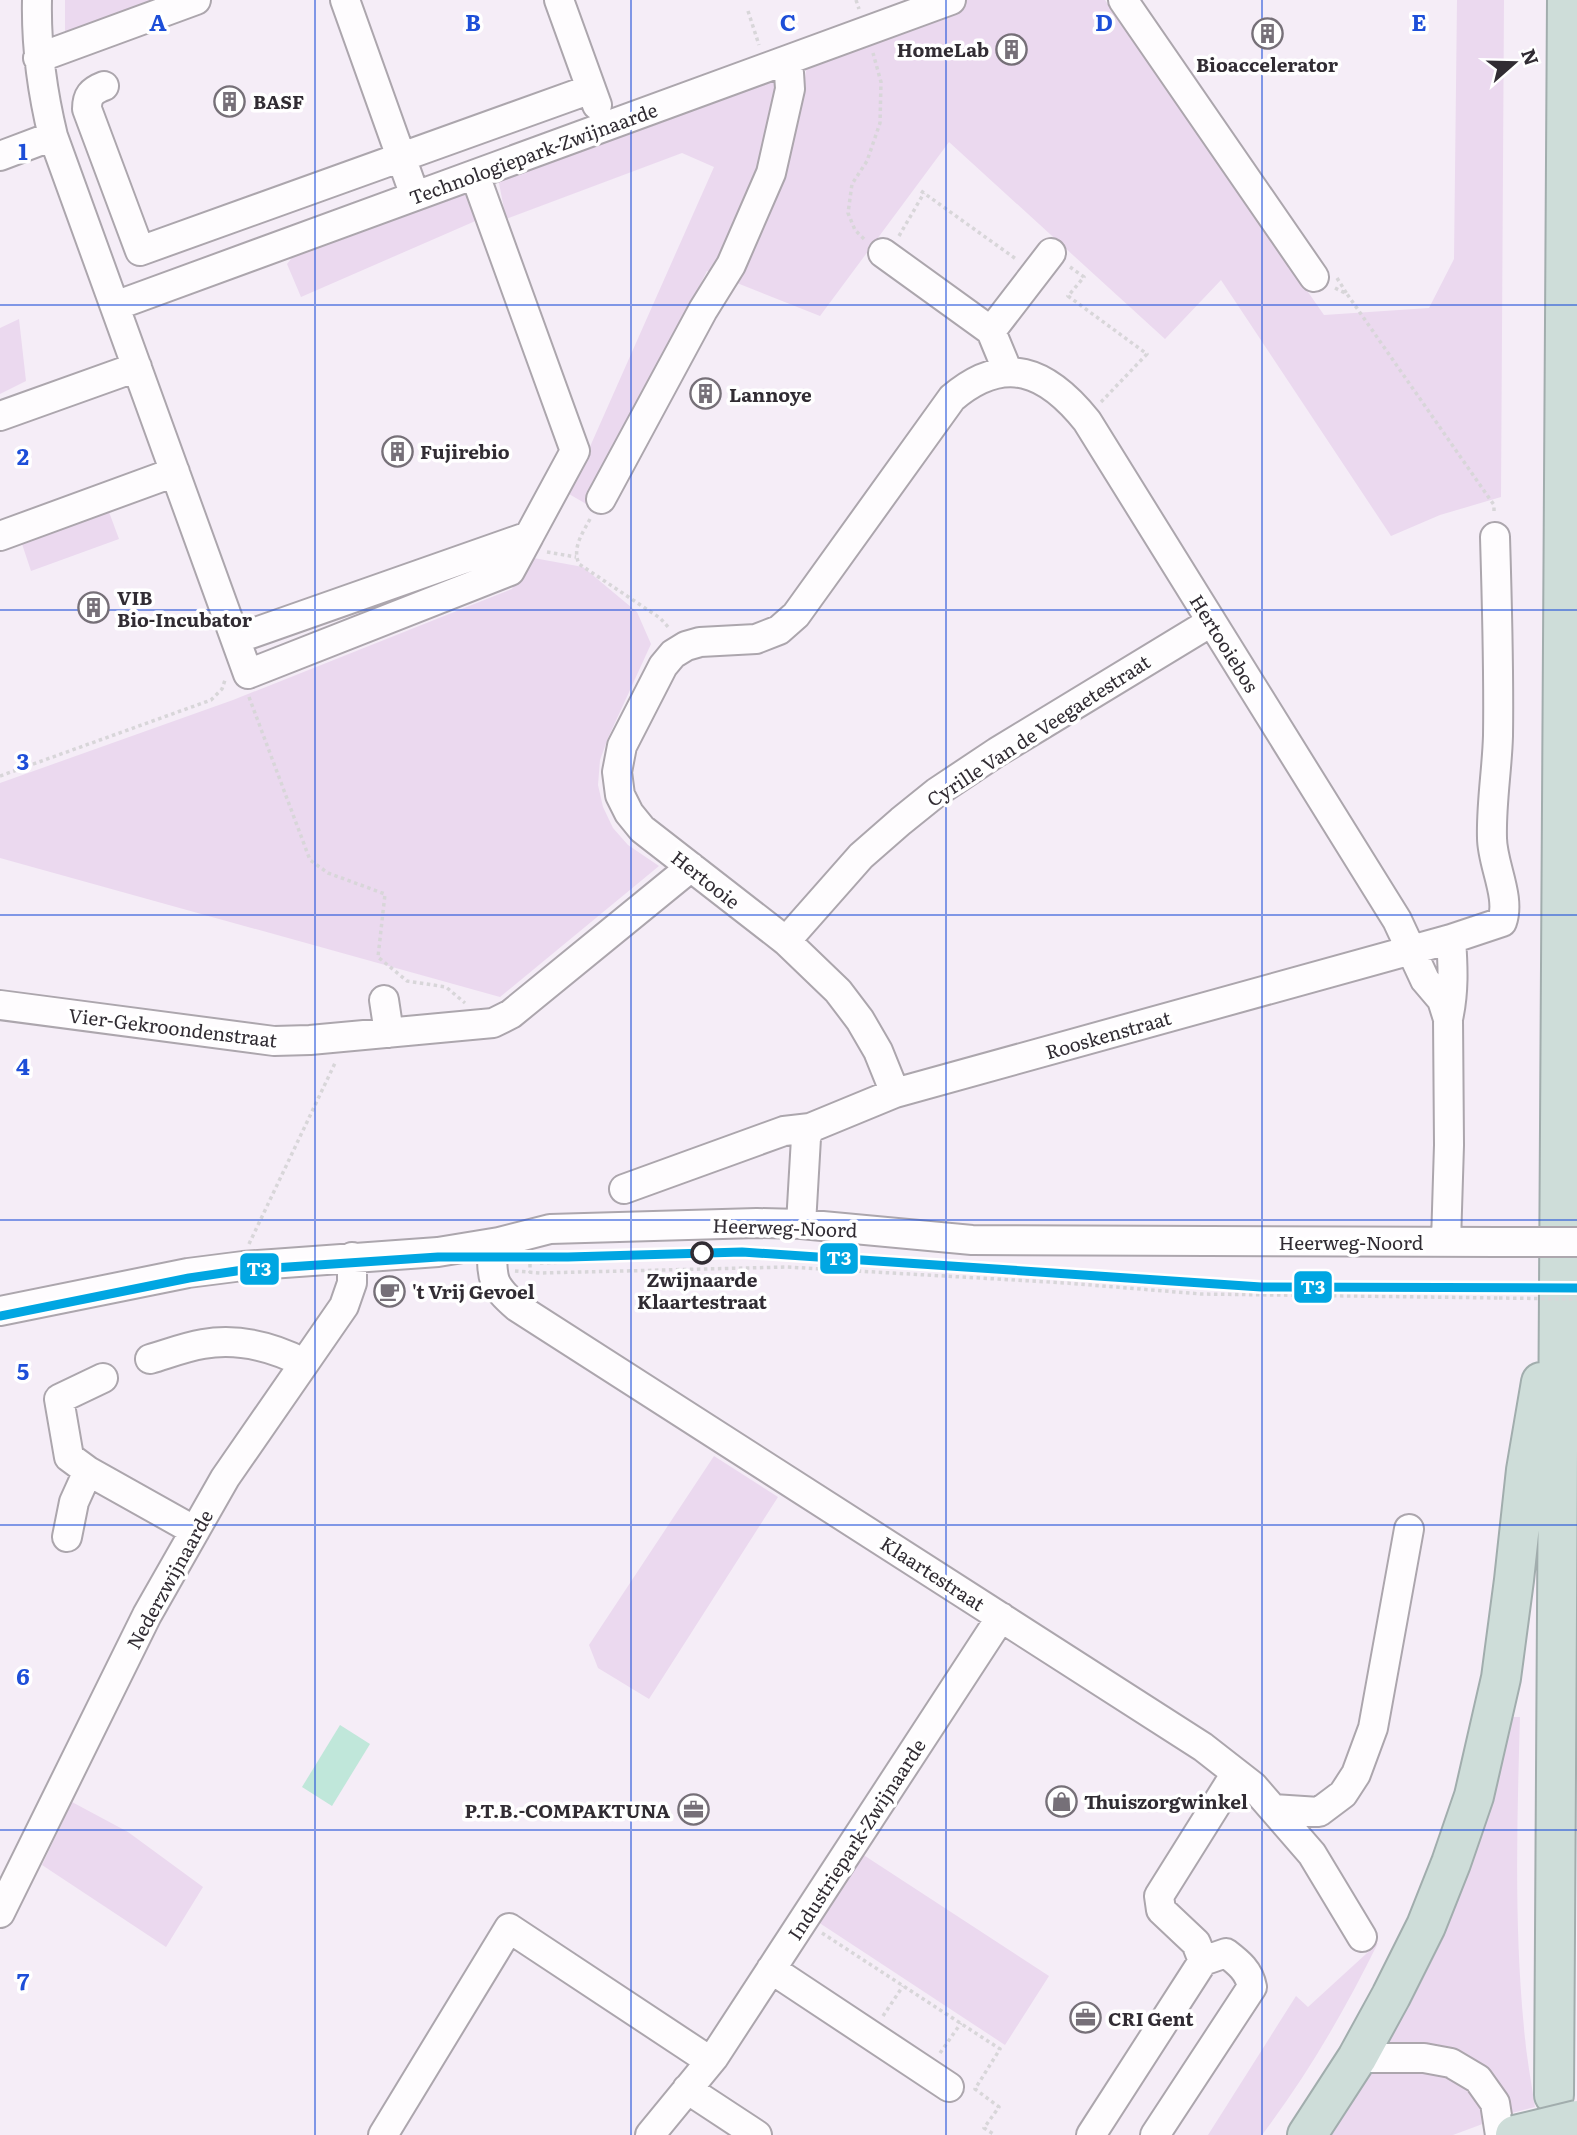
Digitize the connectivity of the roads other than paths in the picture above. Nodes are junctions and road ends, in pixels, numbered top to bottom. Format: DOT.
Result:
graph roads {
  1 [pos="37,0"];
  2 [pos="196,0"];
  3 [pos="345,0"];
  4 [pos="559,0"];
  5 [pos="951,0"];
  6 [pos="1123,0"];
  7 [pos="1567,0"];
  8 [pos="916,6"];
  9 [pos="773,54"];
  10 [pos="38,58"];
  11 [pos="104,86"];
  12 [pos="591,89"];
  13 [pos="604,127"];
  14 [pos="53,136"];
  15 [pos="454,138"];
  16 [pos="0,156"];
  17 [pos="401,157"];
  18 [pos="471,176"];
  19 [pos="415,196"];
  20 [pos="216,224"];
  21 [pos="181,236"];
  22 [pos="885,254"];
  23 [pos="1042,263"];
  24 [pos="230,264"];
  25 [pos="195,277"];
  26 [pos="1314,277"];
  27 [pos="115,306"];
  28 [pos="991,331"];
  29 [pos="137,367"];
  30 [pos="1008,372"];
  31 [pos="0,416"];
  32 [pos="175,472"];
  33 [pos="601,499"];
  34 [pos="0,536"];
  35 [pos="1495,537"];
  36 [pos="526,542"];
  37 [pos="1211,622"];
  38 [pos="236,639"];
  39 [pos="686,646"];
  40 [pos="691,867"];
  41 [pos="1451,939"];
  42 [pos="786,941"];
  43 [pos="1410,951"];
  44 [pos="384,1000"];
  45 [pos="0,1005"];
  46 [pos="1448,1019"];
  47 [pos="388,1033"];
  48 [pos="895,1093"];
  49 [pos="810,1128"];
  50 [pos="624,1189"];
  51 [pos="801,1224"];
  52 [pos="499,1242"];
  53 [pos="1446,1242"];
  54 [pos="352,1257"];
  55 [pos="1571,1269"];
  56 [pos="0,1311"];
  57 [pos="150,1359"];
  58 [pos="304,1363"];
  59 [pos="103,1378"];
  60 [pos="88,1471"];
  61 [pos="1409,1529"];
  62 [pos="195,1531"];
  63 [pos="67,1537"];
  64 [pos="1002,1617"];
  65 [pos="1236,1773"];
  66 [pos="1273,1809"];
  67 [pos="0,1913"];
  68 [pos="1362,1937"];
  69 [pos="1202,1961"];
  70 [pos="771,1969"];
  71 [pos="1357,2059"];
  72 [pos="710,2061"];
  73 [pos="938,2080"];
  74 [pos="687,2089"];
  75 [pos="1566,2108"];
  76 [pos="383,2135"];
  77 [pos="650,2135"];
  78 [pos="757,2135"];
  79 [pos="1091,2135"];
  80 [pos="1156,2135"];
  81 [pos="1307,2135"];
  82 [pos="1500,2135"];
  83 [pos="1515,2135"];
  1 -- 10 [label="street"];
  2 -- 10 [label="street"];
  3 -- 17 [label="street"];
  4 -- 12 [label="street"];
  5 -- 8 [label="street, Technologiepark-Zwijnaarde"];
  6 -- 26 [label="street"];
  7 -- 55 [label="highway"];
  8 -- 9 [label="street, Technologiepark-Zwijnaarde"];
  9 -- 13 [label="street, Technologiepark-Zwijnaarde"];
  9 -- 33 [label="street"];
  10 -- 14 [label="street"];
  11 -- 21 [label="street"];
  12 -- 13 [label="street"];
  12 -- 15 [label="street"];
  13 -- 18 [label="street, Technologiepark-Zwijnaarde"];
  14 -- 16 [label="street"];
  14 -- 27 [label="street"];
  15 -- 17 [label="street"];
  15 -- 18 [label="street"];
  17 -- 19 [label="street"];
  17 -- 20 [label="street"];
  18 -- 19 [label="street, Technologiepark-Zwijnaarde"];
  18 -- 36 [label="street"];
  19 -- 24 [label="street, Technologiepark-Zwijnaarde"];
  20 -- 21 [label="street"];
  20 -- 24 [label="street"];
  21 -- 25 [label="street"];
  22 -- 28 [label="street"];
  23 -- 28 [label="street"];
  24 -- 25 [label="street, Technologiepark-Zwijnaarde"];
  25 -- 27 [label="street, Technologiepark-Zwijnaarde"];
  27 -- 29 [label="street"];
  28 -- 30 [label="street"];
  29 -- 31 [label="street"];
  29 -- 32 [label="street"];
  30 -- 37 [label="street, Hertooiebos"];
  30 -- 39 [label="street, Hertooiebos"];
  32 -- 34 [label="street"];
  32 -- 38 [label="street"];
  35 -- 41 [label="street, Rooskenstraat"];
  36 -- 38 [label="street"];
  36 -- 38 [label="street"];
  37 -- 42 [label="street, Cyrille Van de Veegaetestraat"];
  37 -- 43 [label="street, Hertooiebos"];
  39 -- 40 [label="street, Hertooie"];
  40 -- 42 [label="street, Hertooie"];
  40 -- 47 [label="street, Vier-Gekroondenstraat"];
  41 -- 43 [label="street, Rooskenstraat"];
  41 -- 46 [label="street"];
  42 -- 48 [label="street, Hertooie"];
  43 -- 46 [label="street"];
  43 -- 48 [label="street, Rooskenstraat"];
  44 -- 47 [label="street"];
  45 -- 47 [label="street, Vier-Gekroondenstraat"];
  46 -- 53 [label="street"];
  48 -- 49 [label="street, Rooskenstraat"];
  49 -- 50 [label="street, Rooskenstraat"];
  49 -- 51 [label="street"];
  51 -- 52 [label="street, Heerweg-Noord"];
  51 -- 53 [label="street, Heerweg-Noord"];
  52 -- 54 [label="street, Heerweg-Noord"];
  52 -- 64 [label="street, Klaartestraat"];
  53 -- 55 [label="street, Heerweg-Noord, bridge"];
  54 -- 56 [label="street, Heerweg-Noord"];
  54 -- 58 [label="street, Nederzwijnaarde"];
  55 -- 71 [label="highway"];
  55 -- 75 [label="highway"];
  57 -- 58 [label="street"];
  58 -- 62 [label="street, Nederzwijnaarde"];
  59 -- 60 [label="street"];
  60 -- 62 [label="street"];
  60 -- 63 [label="street"];
  61 -- 66 [label="street"];
  62 -- 67 [label="street, Nederzwijnaarde"];
  64 -- 65 [label="street, Klaartestraat"];
  64 -- 70 [label="street, Industriepark-Zwijnaarde"];
  65 -- 66 [label="street, Klaartestraat"];
  65 -- 69 [label="street"];
  66 -- 68 [label="street, Klaartestraat"];
  69 -- 79 [label="street"];
  69 -- 80 [label="street"];
  70 -- 72 [label="street, Industriepark-Zwijnaarde"];
  70 -- 73 [label="street"];
  71 -- 81 [label="highway"];
  71 -- 82 [label="street"];
  72 -- 74 [label="street, Industriepark-Zwijnaarde"];
  72 -- 76 [label="street"];
  74 -- 77 [label="street, Industriepark-Zwijnaarde"];
  74 -- 78 [label="street"];
  75 -- 83 [label="highway, bridge"];
}
